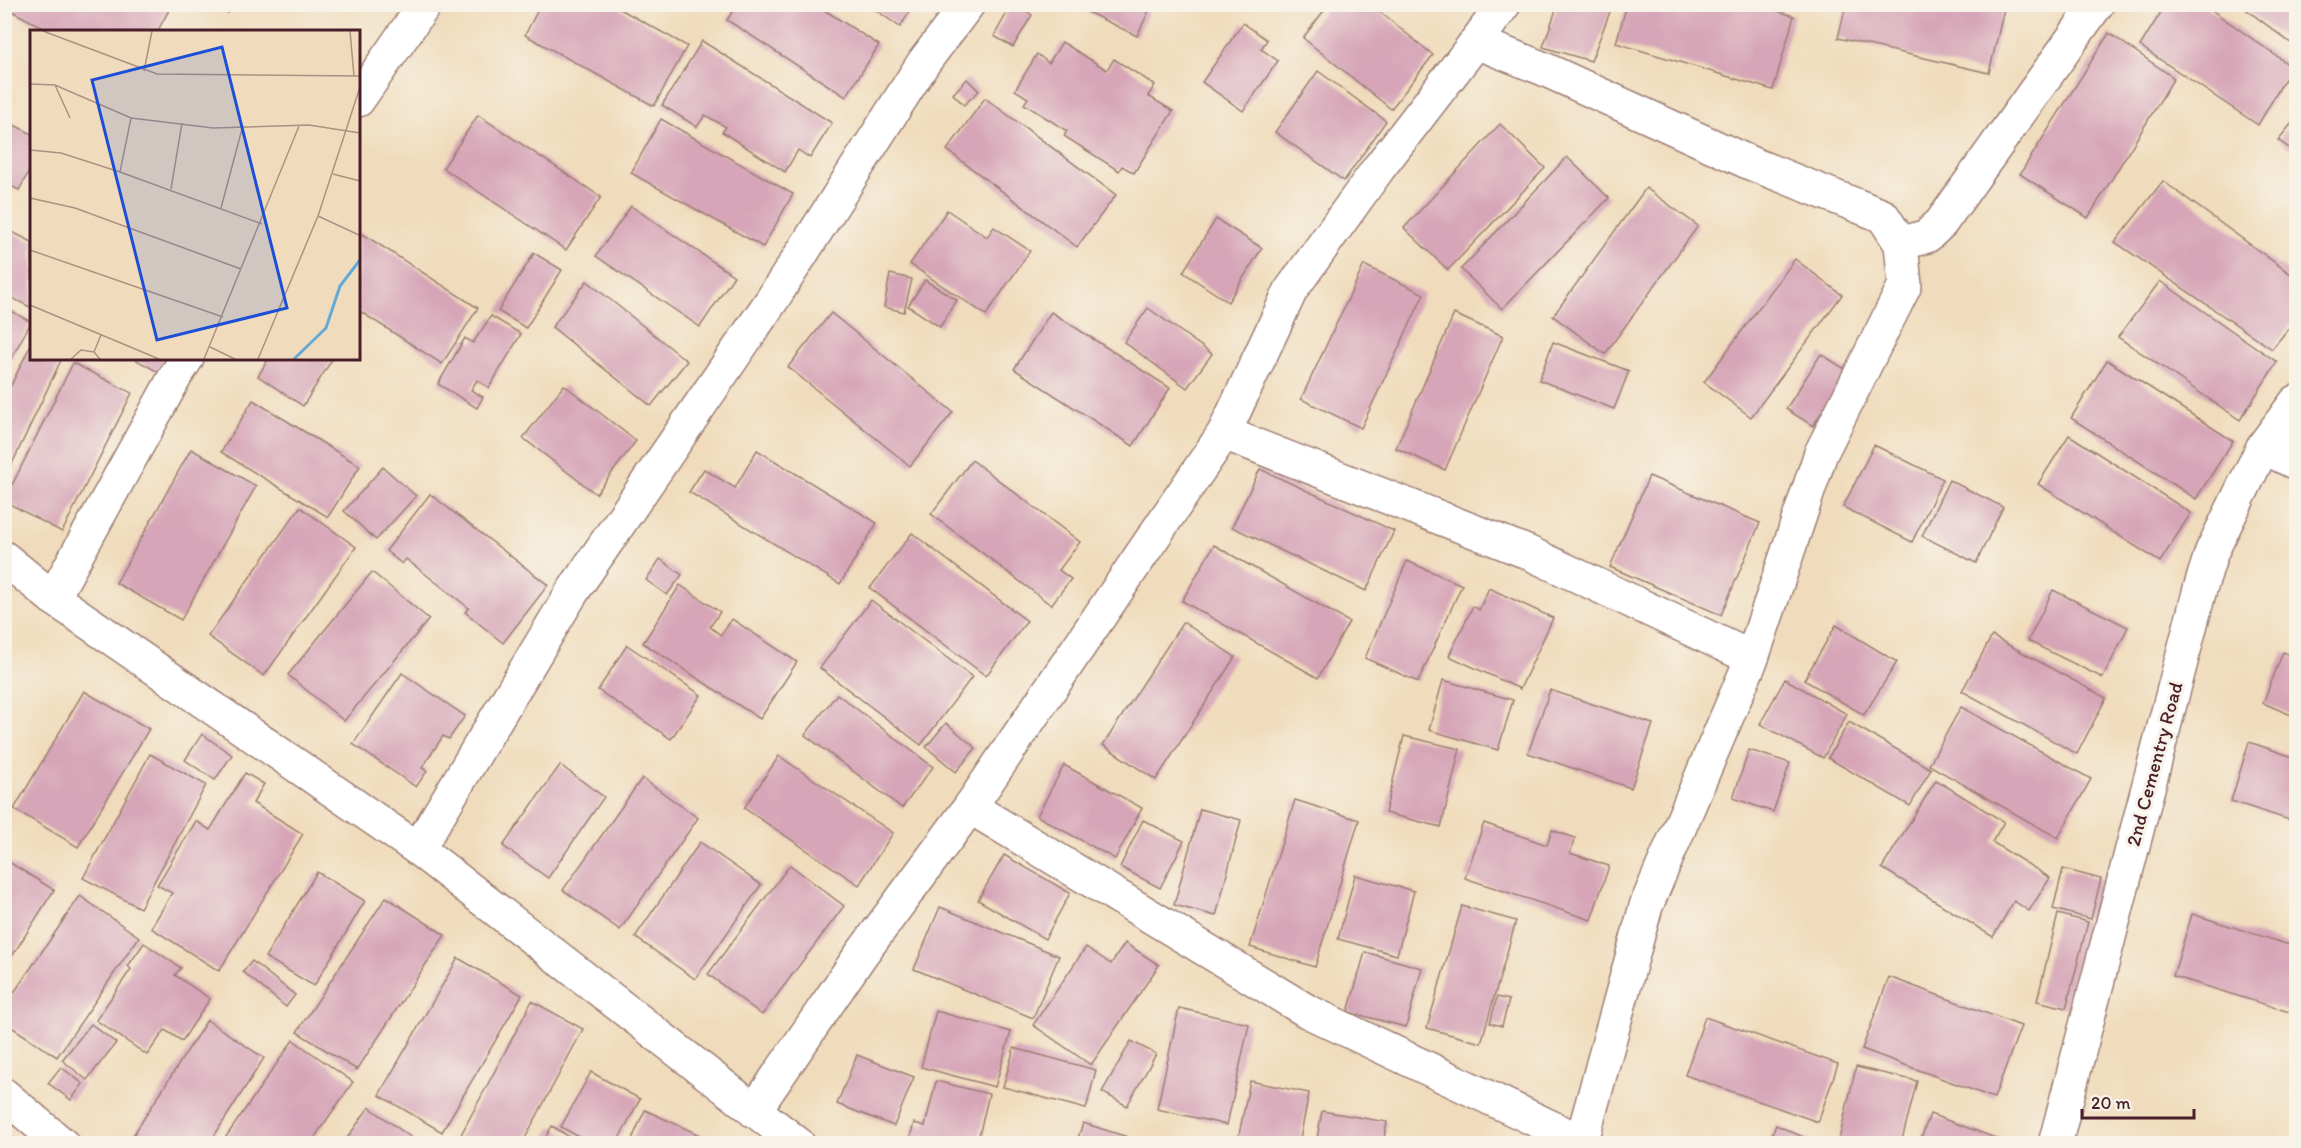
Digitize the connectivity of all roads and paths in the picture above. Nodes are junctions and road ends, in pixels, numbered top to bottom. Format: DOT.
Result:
graph roads {
  1 [pos="425,4"];
  2 [pos="968,4"];
  3 [pos="1504,4"];
  4 [pos="2097,4"];
  5 [pos="1476,42"];
  6 [pos="360,97"];
  7 [pos="1901,244"];
  8 [pos="186,360"];
  9 [pos="2296,402"];
  10 [pos="1224,433"];
  11 [pos="2263,447"];
  12 [pos="2296,463"];
  13 [pos="4,558"];
  14 [pos="53,598"];
  15 [pos="1752,658"];
  16 [pos="970,807"];
  17 [pos="418,849"];
  18 [pos="4,1095"];
  19 [pos="754,1111"];
  20 [pos="62,1143"];
  21 [pos="798,1143"];
  22 [pos="1582,1143"];
  23 [pos="2055,1143"];
  1 -- 6 [label="street"];
  2 -- 17 [label="street"];
  3 -- 5 [label="street"];
  4 -- 7 [label="street"];
  5 -- 7 [label="street"];
  5 -- 10 [label="street"];
  7 -- 15 [label="street"];
  8 -- 14 [label="street"];
  9 -- 11 [label="street, 2nd Cementry Road"];
  10 -- 15 [label="street"];
  10 -- 16 [label="street"];
  11 -- 12 [label="street"];
  11 -- 23 [label="street, 2nd Cementry Road"];
  13 -- 14 [label="street"];
  14 -- 17 [label="street"];
  15 -- 22 [label="street"];
  16 -- 19 [label="street"];
  16 -- 22 [label="street"];
  17 -- 19 [label="street"];
  18 -- 20 [label="street"];
  19 -- 21 [label="street"];
}
